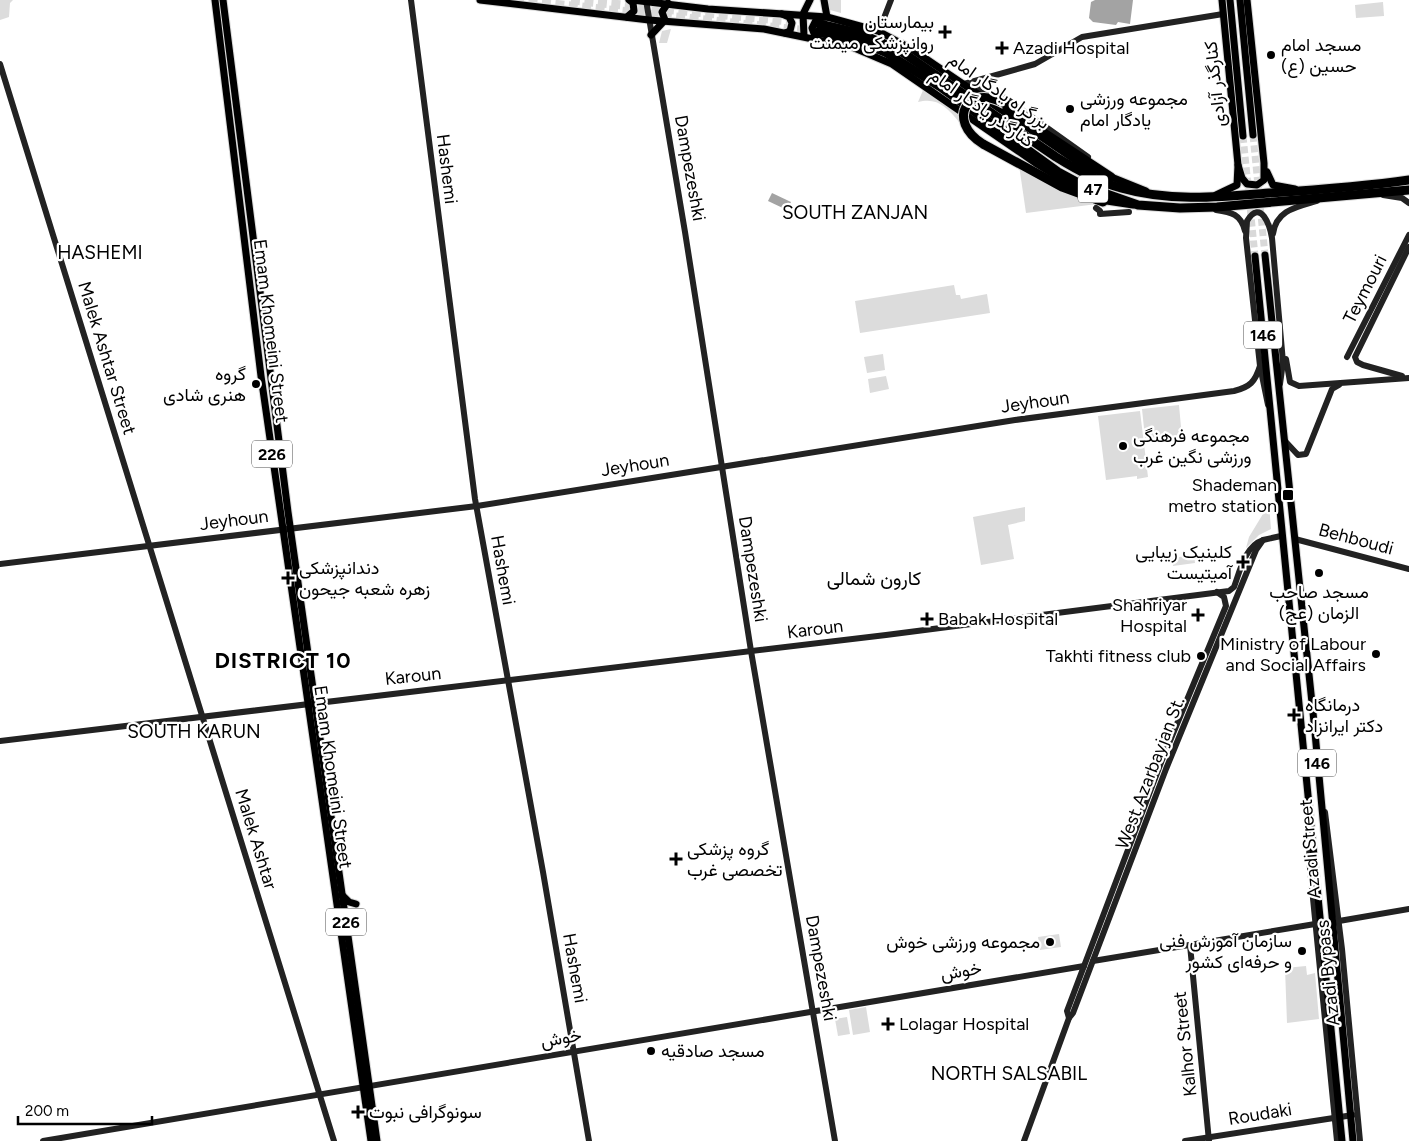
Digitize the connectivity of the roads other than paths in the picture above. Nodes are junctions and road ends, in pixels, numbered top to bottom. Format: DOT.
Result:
graph roads {
  1 [pos="215,0"];
  2 [pos="223,0"];
  3 [pos="411,0"];
  4 [pos="480,0"];
  5 [pos="630,0"];
  6 [pos="646,0"];
  7 [pos="810,0"];
  8 [pos="824,0"];
  9 [pos="891,0"];
  10 [pos="1222,0"];
  11 [pos="1230,0"];
  12 [pos="1240,0"];
  13 [pos="1247,0"];
  14 [pos="664,2"];
  15 [pos="782,14"];
  16 [pos="802,14"];
  17 [pos="1224,14"];
  18 [pos="828,16"];
  19 [pos="627,17"];
  20 [pos="649,20"];
  21 [pos="665,20"];
  22 [pos="869,28"];
  23 [pos="818,31"];
  24 [pos="785,33"];
  25 [pos="651,35"];
  26 [pos="804,36"];
  27 [pos="0,64"];
  28 [pos="987,76"];
  29 [pos="964,84"];
  30 [pos="983,88"];
  31 [pos="230,125"];
  32 [pos="239,125"];
  33 [pos="1253,135"];
  34 [pos="1243,136"];
  35 [pos="1264,163"];
  36 [pos="1238,165"];
  37 [pos="1409,176"];
  38 [pos="1112,177"];
  39 [pos="1409,180"];
  40 [pos="1386,184"];
  41 [pos="1409,190"];
  42 [pos="1308,191"];
  43 [pos="1372,193"];
  44 [pos="1156,195"];
  45 [pos="1211,197"];
  46 [pos="1326,198"];
  47 [pos="1409,203"];
  48 [pos="1138,205"];
  49 [pos="1100,208"];
  50 [pos="1197,208"];
  51 [pos="1129,212"];
  52 [pos="1409,235"];
  53 [pos="1246,238"];
  54 [pos="1272,238"];
  55 [pos="1409,247"];
  56 [pos="1265,255"];
  57 [pos="1255,256"];
  58 [pos="1279,300"];
  59 [pos="1378,302"];
  60 [pos="1347,357"];
  61 [pos="1260,366"];
  62 [pos="1407,377"];
  63 [pos="1345,383"];
  64 [pos="1280,385"];
  65 [pos="1270,414"];
  66 [pos="1285,441"];
  67 [pos="722,466"];
  68 [pos="476,506"];
  69 [pos="284,509"];
  70 [pos="1294,528"];
  71 [pos="287,529"];
  72 [pos="1281,536"];
  73 [pos="1295,539"];
  74 [pos="1263,540"];
  75 [pos="149,546"];
  76 [pos="0,564"];
  77 [pos="1409,569"];
  78 [pos="1217,592"];
  79 [pos="751,652"];
  80 [pos="508,681"];
  81 [pos="311,703"];
  82 [pos="202,716"];
  83 [pos="0,741"];
  84 [pos="1163,768"];
  85 [pos="1320,803"];
  86 [pos="1311,831"];
  87 [pos="342,895"];
  88 [pos="356,904"];
  89 [pos="1409,909"];
  90 [pos="1339,921"];
  91 [pos="1315,924"];
  92 [pos="1190,945"];
  93 [pos="1093,961"];
  94 [pos="1084,966"];
  95 [pos="813,1012"];
  96 [pos="1069,1018"];
  97 [pos="574,1051"];
  98 [pos="366,1087"];
  99 [pos="320,1094"];
  100 [pos="1354,1115"];
  101 [pos="1337,1118"];
  102 [pos="1209,1139"];
  103 [pos="43,1141"];
  104 [pos="334,1141"];
  105 [pos="371,1141"];
  106 [pos="377,1141"];
  107 [pos="588,1141"];
  108 [pos="836,1141"];
  109 [pos="1024,1141"];
  110 [pos="1185,1141"];
  111 [pos="1336,1141"];
  112 [pos="1342,1141"];
  113 [pos="1353,1141"];
  114 [pos="1360,1141"];
  1 -- 31 [label="main road, Emam Khomeini Street / 226"];
  2 -- 32 [label="main road, Emam Khomeini Street / 226"];
  3 -- 68 [label="main road, Hashemi"];
  4 -- 19 [label="main road, کنارگذر یادگار امام"];
  5 -- 6 [label="main road, بزرگراه یادگار امام"];
  5 -- 19 [label="main road"];
  6 -- 14 [label="main road, بزرگراه یادگار امام"];
  6 -- 20 [label="main road, Dampezeshki"];
  7 -- 16 [label="main road"];
  8 -- 18 [label="main road"];
  9 -- 22 [label="main road"];
  10 -- 17 [label="main road, کنارگذر آزادی"];
  11 -- 34 [label="main road"];
  12 -- 33 [label="main road"];
  13 -- 35 [label="main road"];
  14 -- 15 [label="main road, بزرگراه یادگار امام"];
  14 -- 21 [label="main road"];
  15 -- 16 [label="main road, بزرگراه یادگار امام"];
  15 -- 24 [label="main road"];
  16 -- 18 [label="main road, بزرگراه یادگار امام"];
  16 -- 26 [label="main road"];
  17 -- 28 [label="main road"];
  17 -- 36 [label="main road, کنارگذر آزادی"];
  18 -- 22 [label="main road, بزرگراه یادگار امام"];
  18 -- 23 [label="main road"];
  19 -- 20 [label="main road, کنارگذر یادگار امام"];
  20 -- 21 [label="main road, کنارگذر یادگار امام"];
  20 -- 25 [label="main road, Dampezeshki"];
  21 -- 24 [label="main road, کنارگذر یادگار امام"];
  21 -- 25 [label="main road"];
  22 -- 29 [label="main road, بزرگراه یادگار امام"];
  23 -- 26 [label="main road, کنارگذر یادگار امام"];
  23 -- 44 [label="highway, 47"];
  23 -- 48 [label="highway, 47"];
  23 -- 49 [label="main road, کنارگذر یادگار امام"];
  24 -- 26 [label="main road, کنارگذر یادگار امام"];
  25 -- 67 [label="main road, Dampezeshki"];
  27 -- 75 [label="main road, Malek Ashtar Street"];
  28 -- 29 [label="main road"];
  28 -- 30 [label="main road"];
  29 -- 30 [label="main road"];
  29 -- 38 [label="main road, بزرگراه یادگار امام"];
  30 -- 38 [label="main road"];
  31 -- 32 [label="main road"];
  31 -- 69 [label="main road, Emam Khomeini Street / 226"];
  32 -- 69 [label="main road, Emam Khomeini Street / 226"];
  35 -- 36 [label="main road"];
  35 -- 42 [label="main road"];
  36 -- 45 [label="main road"];
  37 -- 40 [label="main road"];
  38 -- 44 [label="main road, بزرگراه یادگار امام"];
  38 -- 49 [label="highway, bridge"];
  39 -- 40 [label="highway, 47"];
  40 -- 42 [label="highway, 47"];
  41 -- 43 [label="highway, 47"];
  42 -- 45 [label="highway, 47"];
  43 -- 46 [label="highway, 47"];
  43 -- 47 [label="main road"];
  44 -- 45 [label="highway, 47"];
  46 -- 50 [label="highway, 47"];
  46 -- 54 [label="main road"];
  48 -- 49 [label="main road, کنارگذر یادگار امام"];
  48 -- 50 [label="highway, 47"];
  49 -- 51 [label="main road"];
  50 -- 53 [label="main road"];
  52 -- 59 [label="main road, Teymouri"];
  53 -- 54 [label="main road"];
  53 -- 61 [label="main road"];
  54 -- 58 [label="main road"];
  55 -- 59 [label="main road, Teymouri"];
  56 -- 64 [label="main road, Azadi Street / 146"];
  57 -- 65 [label="main road, Azadi Street / 146"];
  58 -- 63 [label="main road"];
  58 -- 64 [label="main road"];
  59 -- 60 [label="main road, Teymouri"];
  59 -- 62 [label="main road, Teymouri"];
  61 -- 65 [label="main road"];
  61 -- 67 [label="main road, Jeyhoun"];
  62 -- 63 [label="main road"];
  63 -- 66 [label="main road"];
  64 -- 66 [label="main road, Azadi Street / 146"];
  65 -- 72 [label="main road, Azadi Street / 146"];
  66 -- 70 [label="main road, Azadi Street / 146"];
  67 -- 68 [label="main road, Jeyhoun"];
  67 -- 79 [label="main road, Dampezeshki"];
  68 -- 71 [label="main road, Jeyhoun"];
  68 -- 80 [label="main road, Hashemi"];
  69 -- 71 [label="main road, Emam Khomeini Street / 226"];
  70 -- 72 [label="main road"];
  70 -- 73 [label="main road, Azadi Street / 146"];
  71 -- 75 [label="main road, Jeyhoun"];
  71 -- 81 [label="main road, Emam Khomeini Street / 226"];
  72 -- 73 [label="main road"];
  72 -- 74 [label="main road"];
  72 -- 86 [label="main road, Azadi Street / 146"];
  73 -- 77 [label="main road, Behboudi"];
  73 -- 85 [label="main road, Azadi Street / 146"];
  74 -- 78 [label="main road, Karoun"];
  74 -- 84 [label="main road, West Azarbayjan St."];
  75 -- 76 [label="main road, Jeyhoun"];
  75 -- 82 [label="main road, Malek Ashtar"];
  78 -- 79 [label="main road, Karoun"];
  78 -- 84 [label="main road, West Azarbayjan St."];
  79 -- 80 [label="main road, Karoun"];
  79 -- 95 [label="main road, Dampezeshki"];
  80 -- 81 [label="main road, Karoun"];
  80 -- 97 [label="main road, Hashemi"];
  81 -- 82 [label="main road, Karoun"];
  81 -- 87 [label="main road, Emam Khomeini Street / 226"];
  81 -- 98 [label="main road, Emam Khomeini Street / 226"];
  82 -- 83 [label="main road, Karoun"];
  82 -- 99 [label="main road, Malek Ashtar"];
  84 -- 93 [label="main road, West Azarbayjan St."];
  84 -- 94 [label="main road, West Azarbayjan St."];
  85 -- 90 [label="main road, Azadi Bypass"];
  85 -- 100 [label="main road, Azadi Street / 146"];
  86 -- 91 [label="main road, Azadi Bypass"];
  86 -- 101 [label="main road, Azadi Street / 146"];
  87 -- 88 [label="main road"];
  87 -- 98 [label="main road, Emam Khomeini Street / 226"];
  89 -- 90 [label="main road"];
  90 -- 100 [label="main road, Azadi Bypass"];
  91 -- 92 [label="main road"];
  91 -- 101 [label="main road, Azadi Bypass"];
  92 -- 93 [label="main road"];
  92 -- 102 [label="main road, Kalhor Street"];
  93 -- 96 [label="main road, West Azarbayjan St."];
  94 -- 95 [label="main road, خوش"];
  94 -- 96 [label="main road, West Azarbayjan St."];
  95 -- 97 [label="main road, خوش"];
  95 -- 108 [label="main road, Dampezeshki"];
  96 -- 109 [label="main road, West Azarbayjan St."];
  97 -- 98 [label="main road, خوش"];
  97 -- 107 [label="main road, Hashemi"];
  98 -- 99 [label="main road, خوش"];
  98 -- 105 [label="main road, Emam Khomeini Street / 226"];
  98 -- 106 [label="main road, Emam Khomeini Street / 226"];
  99 -- 103 [label="main road, خوش"];
  99 -- 104 [label="main road, Malek Ashtar"];
  100 -- 101 [label="main road, Roudaki"];
  100 -- 113 [label="main road, Azadi Street / 146"];
  100 -- 114 [label="main road, Azadi Bypass"];
  101 -- 102 [label="main road, Roudaki"];
  101 -- 111 [label="main road"];
  101 -- 112 [label="main road, Azadi Street / 146"];
  102 -- 110 [label="main road, Roudaki"];
}
